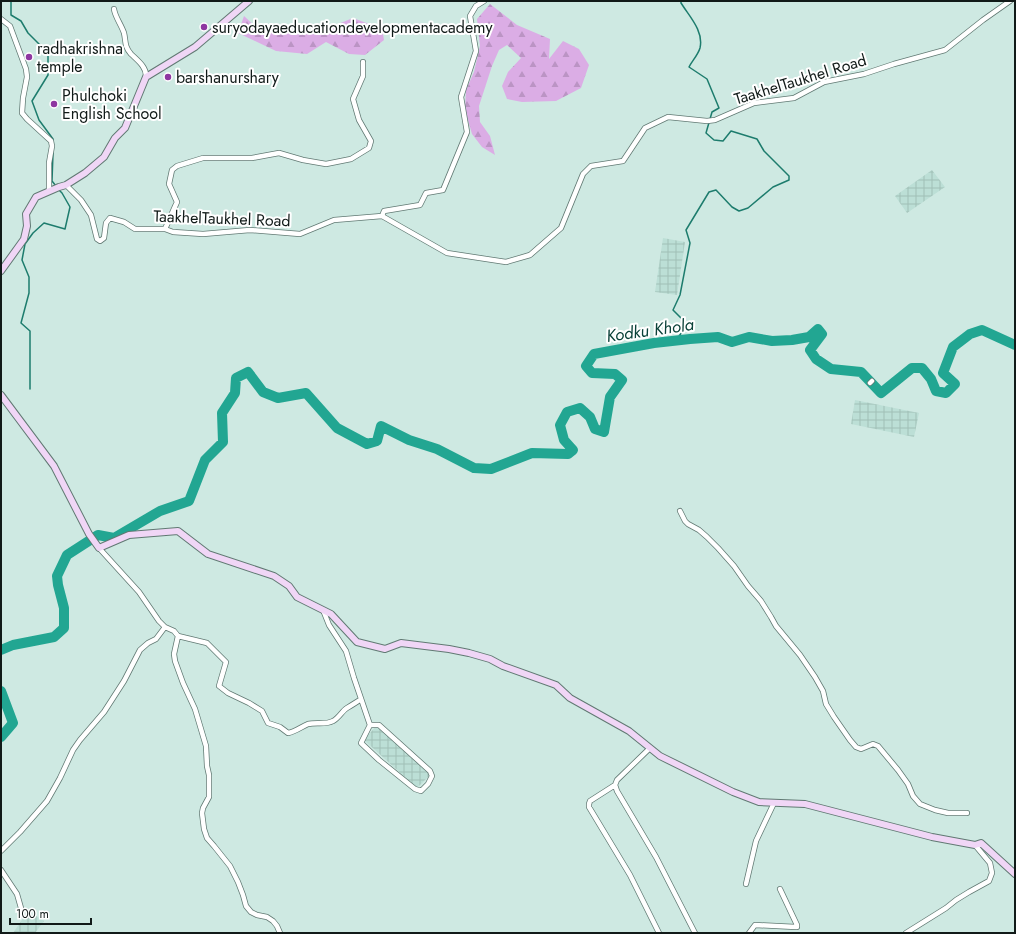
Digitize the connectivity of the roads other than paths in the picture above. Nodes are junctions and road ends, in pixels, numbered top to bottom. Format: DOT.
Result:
graph roads {
  1 [pos="249,1"];
  2 [pos="484,1"];
  3 [pos="1010,1"];
  4 [pos="114,9"];
  5 [pos="1,19"];
  6 [pos="363,62"];
  7 [pos="146,77"];
  8 [pos="66,185"];
  9 [pos="53,189"];
  10 [pos="382,216"];
  11 [pos="165,229"];
  12 [pos="1,271"];
  13 [pos="1,395"];
  14 [pos="680,511"];
  15 [pos="97,546"];
  16 [pos="323,610"];
  17 [pos="165,627"];
  18 [pos="178,636"];
  19 [pos="361,699"];
  20 [pos="370,725"];
  21 [pos="650,748"];
  22 [pos="615,785"];
  23 [pos="774,803"];
  24 [pos="967,813"];
  25 [pos="975,845"];
  26 [pos="1,851"];
  27 [pos="1,870"];
  28 [pos="1015,874"];
  29 [pos="746,884"];
  30 [pos="780,889"];
  31 [pos="21,908"];
  32 [pos="280,933"];
  33 [pos="659,933"];
  34 [pos="695,933"];
  35 [pos="749,933"];
  36 [pos="906,933"];
  1 -- 7 [label="street"];
  2 -- 10 [label="street"];
  3 -- 10 [label="street, TaakhelTaukhel Road"];
  4 -- 7 [label="street"];
  5 -- 9 [label="street"];
  6 -- 11 [label="street"];
  7 -- 8 [label="street"];
  8 -- 9 [label="street"];
  8 -- 11 [label="street, TaakhelTaukhel Road"];
  9 -- 12 [label="street"];
  10 -- 11 [label="street, TaakhelTaukhel Road"];
  13 -- 15 [label="street"];
  14 -- 24 [label="street"];
  15 -- 16 [label="street"];
  15 -- 17 [label="street"];
  16 -- 19 [label="street"];
  16 -- 21 [label="street"];
  17 -- 18 [label="street"];
  17 -- 26 [label="street"];
  18 -- 19 [label="street"];
  18 -- 32 [label="street"];
  19 -- 20 [label="street"];
  20 -- 20 [label="street"];
  21 -- 22 [label="street"];
  21 -- 23 [label="street"];
  22 -- 33 [label="street"];
  22 -- 34 [label="street"];
  23 -- 25 [label="street"];
  23 -- 29 [label="street"];
  25 -- 28 [label="street"];
  25 -- 36 [label="street"];
  27 -- 31 [label="street"];
  30 -- 35 [label="street"];
}
